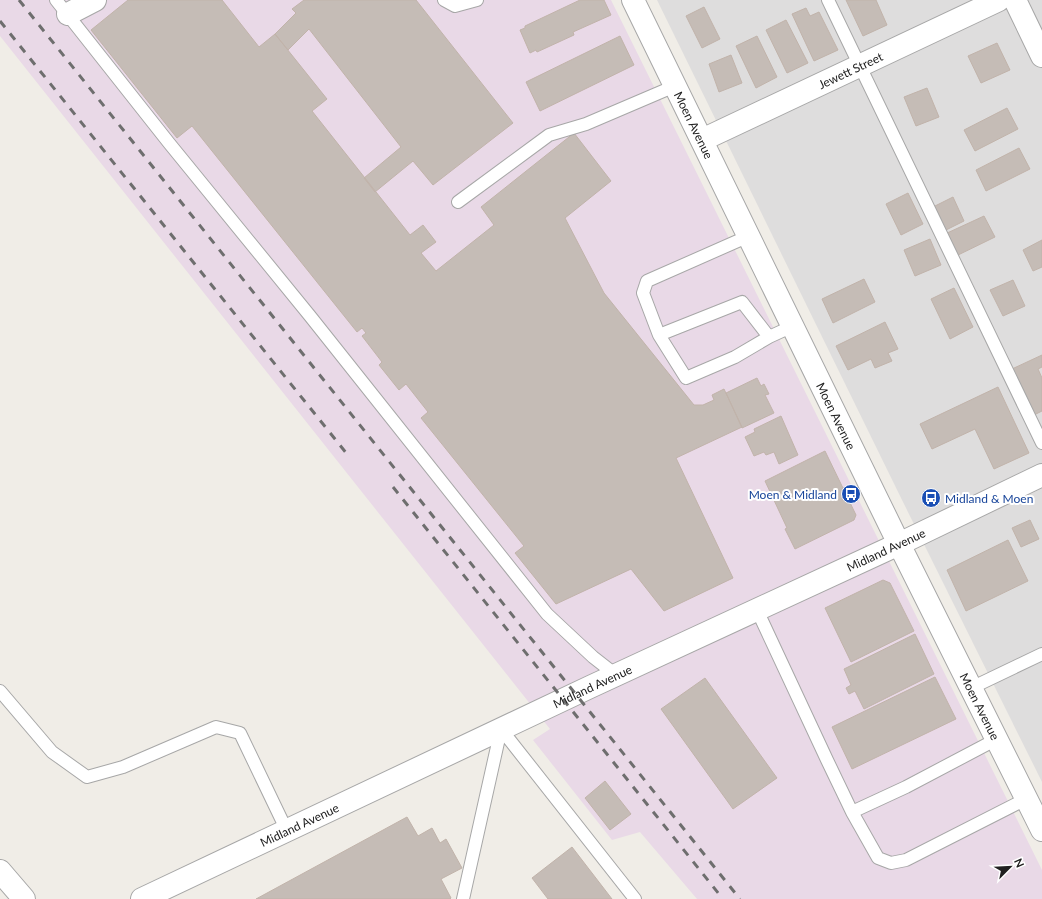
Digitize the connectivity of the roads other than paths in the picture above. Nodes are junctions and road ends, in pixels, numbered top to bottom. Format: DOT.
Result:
graph roads {
  1 [pos="95,0"];
  2 [pos="444,0"];
  3 [pos="477,0"];
  4 [pos="633,0"];
  5 [pos="828,0"];
  6 [pos="999,0"];
  7 [pos="1015,0"];
  8 [pos="62,7"];
  9 [pos="1042,56"];
  10 [pos="861,66"];
  11 [pos="675,86"];
  12 [pos="702,140"];
  13 [pos="458,202"];
  14 [pos="749,236"];
  15 [pos="793,326"];
  16 [pos="659,335"];
  17 [pos="769,337"];
  18 [pos="1042,442"];
  19 [pos="1042,475"];
  20 [pos="899,544"];
  21 [pos="757,610"];
  22 [pos="1042,654"];
  23 [pos="616,675"];
  24 [pos="971,688"];
  25 [pos="0,691"];
  26 [pos="501,729"];
  27 [pos="996,739"];
  28 [pos="1026,799"];
  29 [pos="852,812"];
  30 [pos="1042,830"];
  31 [pos="287,831"];
  32 [pos="0,871"];
  33 [pos="24,899"];
  34 [pos="142,899"];
  35 [pos="463,899"];
  36 [pos="635,899"];
  1 -- 8 [label="street"];
  2 -- 3 [label="lane"];
  4 -- 11 [label="street, Moen Avenue"];
  5 -- 10 [label="lane"];
  6 -- 10 [label="street, Jewett Street"];
  7 -- 9 [label="street"];
  8 -- 23 [label="lane"];
  10 -- 12 [label="street, Jewett Street"];
  10 -- 18 [label="lane"];
  11 -- 12 [label="street, Moen Avenue"];
  11 -- 13 [label="lane"];
  12 -- 14 [label="street, Moen Avenue"];
  14 -- 15 [label="street, Moen Avenue"];
  14 -- 16 [label="lane"];
  15 -- 17 [label="lane"];
  15 -- 20 [label="street, Moen Avenue"];
  16 -- 17 [label="lane"];
  16 -- 17 [label="lane"];
  19 -- 20 [label="street, Midland Avenue"];
  20 -- 21 [label="street, Midland Avenue"];
  20 -- 24 [label="street, Moen Avenue"];
  21 -- 23 [label="street, Midland Avenue"];
  21 -- 29 [label="lane"];
  22 -- 24 [label="lane"];
  23 -- 26 [label="street, Midland Avenue"];
  24 -- 27 [label="street, Moen Avenue"];
  25 -- 31 [label="lane"];
  26 -- 31 [label="street, Midland Avenue"];
  26 -- 35 [label="lane"];
  26 -- 36 [label="lane"];
  27 -- 28 [label="street, Moen Avenue"];
  27 -- 29 [label="lane"];
  28 -- 29 [label="lane"];
  28 -- 30 [label="street, Moen Avenue"];
  31 -- 34 [label="street, Midland Avenue"];
  32 -- 33 [label="street"];
}
